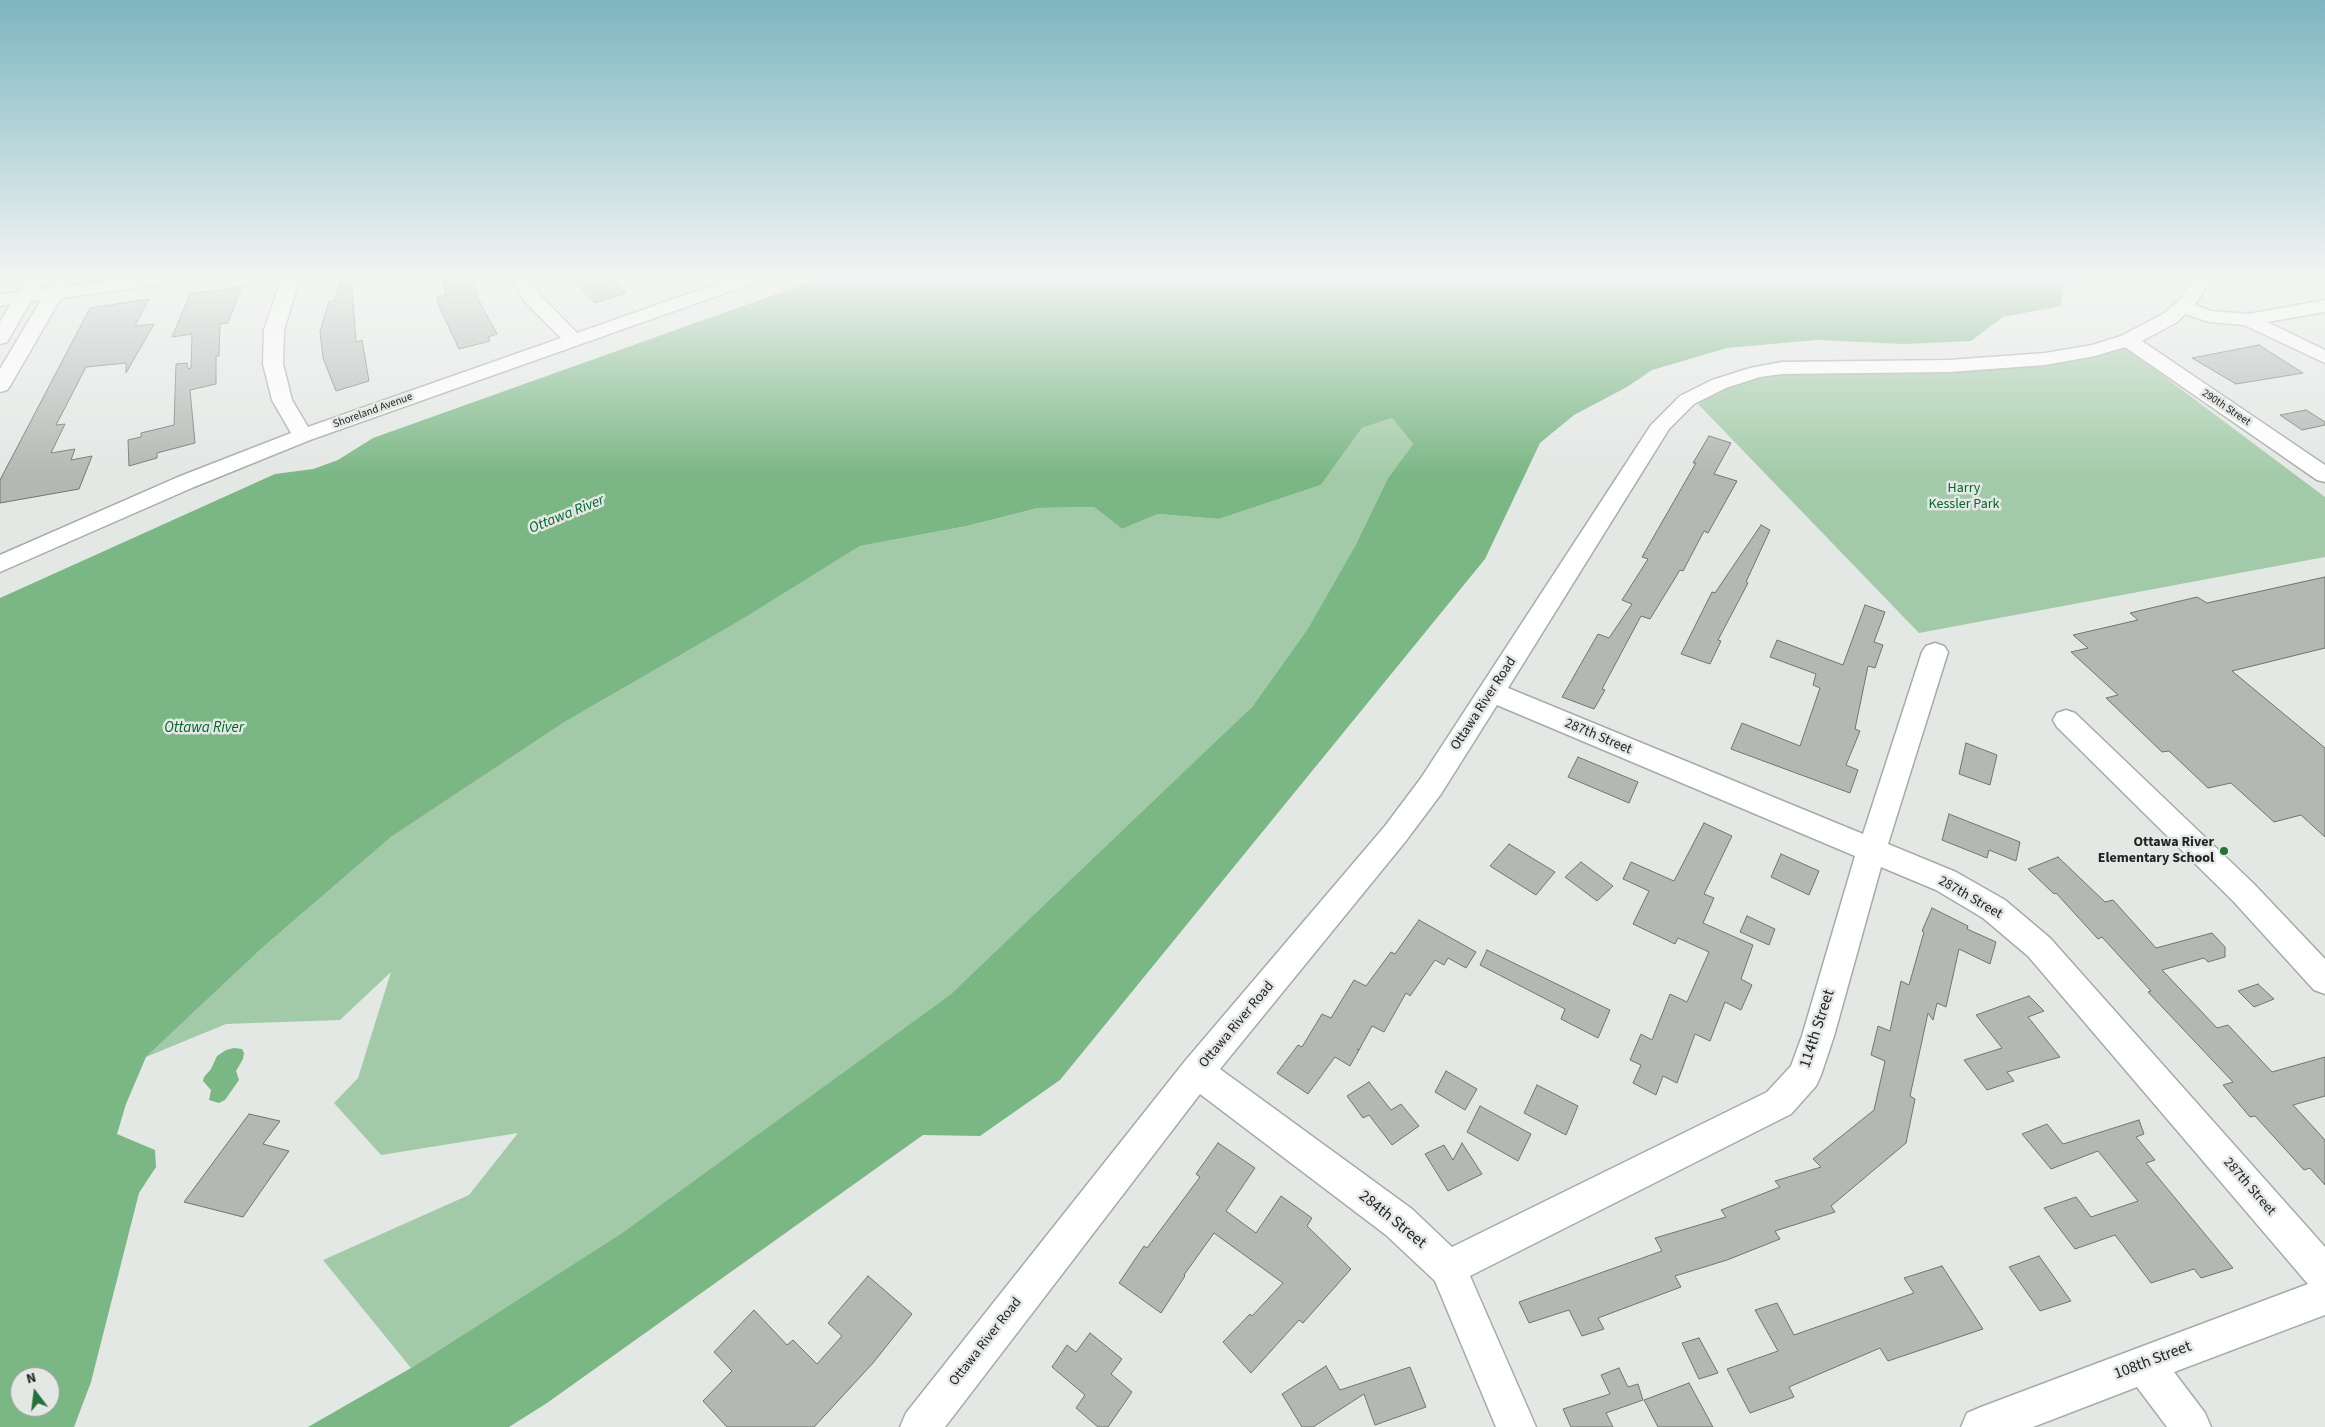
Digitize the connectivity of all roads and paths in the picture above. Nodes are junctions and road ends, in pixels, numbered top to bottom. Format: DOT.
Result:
graph roads {
  1 [pos="24,344"];
  2 [pos="273,344"];
  3 [pos="563,344"];
  4 [pos="2116,344"];
  5 [pos="2133,344"];
  6 [pos="2297,344"];
  7 [pos="2325,357"];
  8 [pos="0,386"];
  9 [pos="302,436"];
  10 [pos="2325,475"];
  11 [pos="0,564"];
  12 [pos="1935,652"];
  13 [pos="1492,692"];
  14 [pos="2066,720"];
  15 [pos="1871,852"];
  16 [pos="2325,980"];
  17 [pos="1196,1072"];
  18 [pos="1448,1268"];
  19 [pos="2325,1275"];
  20 [pos="2325,1296"];
  21 [pos="2145,1365"];
  22 [pos="920,1427"];
  23 [pos="1516,1427"];
  24 [pos="1981,1427"];
  25 [pos="2191,1427"];
  1 -- 8 [label="street"];
  2 -- 9 [label="street"];
  3 -- 9 [label="street, Shoreland Avenue"];
  4 -- 13 [label="street, Ottawa River Road"];
  5 -- 10 [label="street, 290th Street"];
  6 -- 7 [label="street"];
  9 -- 11 [label="street, Shoreland Avenue"];
  12 -- 15 [label="street, 114th Street"];
  13 -- 15 [label="street, 287th Street"];
  13 -- 17 [label="street, Ottawa River Road"];
  14 -- 16 [label="street"];
  15 -- 18 [label="street, 114th Street"];
  15 -- 19 [label="street, 287th Street"];
  17 -- 18 [label="street, 284th Street"];
  17 -- 22 [label="street, Ottawa River Road"];
  18 -- 23 [label="street, 284th Street"];
  20 -- 21 [label="street, 108th Street"];
  21 -- 24 [label="street, 108th Street"];
  21 -- 25 [label="street"];
}
